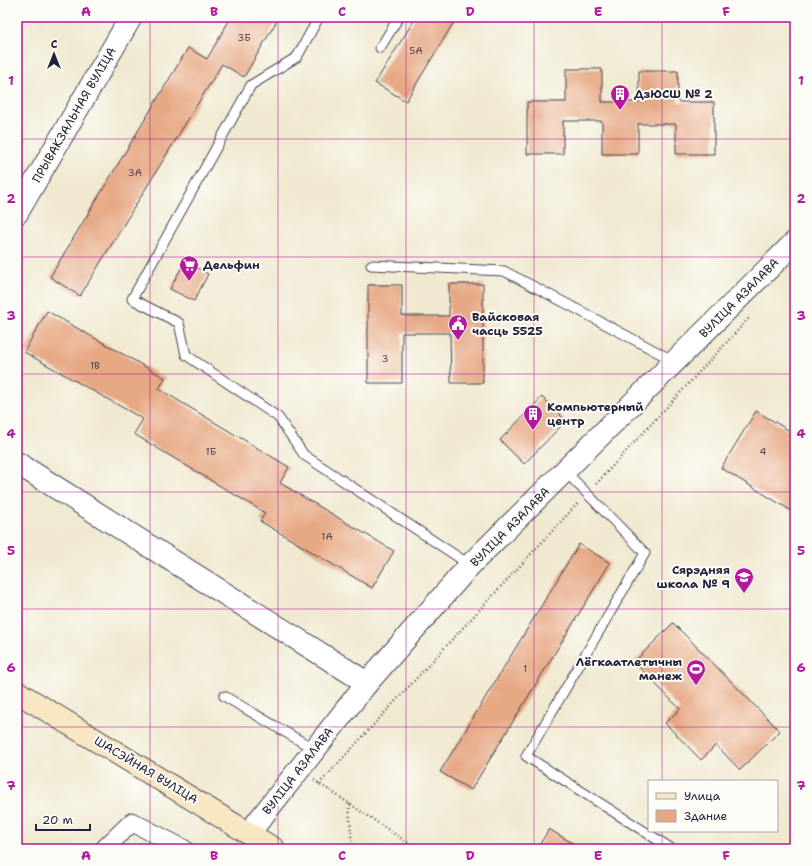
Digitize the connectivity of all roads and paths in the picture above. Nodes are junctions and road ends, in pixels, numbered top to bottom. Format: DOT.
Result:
graph roads {
  1 [pos="131,17"];
  2 [pos="319,17"];
  3 [pos="399,17"];
  4 [pos="380,48"];
  5 [pos="17,213"];
  6 [pos="795,242"];
  7 [pos="371,265"];
  8 [pos="752,315"];
  9 [pos="675,362"];
  10 [pos="17,463"];
  11 [pos="565,471"];
  12 [pos="587,494"];
  13 [pos="470,566"];
  14 [pos="367,683"];
  15 [pos="17,692"];
  16 [pos="224,696"];
  17 [pos="314,749"];
  18 [pos="298,770"];
  19 [pos="319,784"];
  20 [pos="349,804"];
  21 [pos="249,834"];
  22 [pos="104,849"];
  23 [pos="184,849"];
  24 [pos="274,849"];
  25 [pos="352,849"];
  26 [pos="417,849"];
  27 [pos="672,849"];
  1 -- 5 [label="street, ПРЫВАКЗАЛЬНАЯ ВУЛІЦА"];
  2 -- 13 [label="lane"];
  3 -- 4 [label="lane"];
  6 -- 9 [label="street, ВУЛІЦА АЗАЛАВА"];
  7 -- 9 [label="lane"];
  8 -- 12 [label="path"];
  9 -- 11 [label="street, ВУЛІЦА АЗАЛАВА"];
  10 -- 14 [label="street"];
  11 -- 12 [label="lane"];
  11 -- 13 [label="street, ВУЛІЦА АЗАЛАВА"];
  12 -- 19 [label="path"];
  12 -- 27 [label="lane"];
  13 -- 14 [label="street, ВУЛІЦА АЗАЛАВА"];
  14 -- 17 [label="street, ВУЛІЦА АЗАЛАВА"];
  15 -- 21 [label="main road, ШАСЭЙНАЯ ВУЛІЦА"];
  16 -- 17 [label="lane"];
  17 -- 18 [label="street, ВУЛІЦА АЗАЛАВА"];
  18 -- 19 [label="path"];
  18 -- 21 [label="street, ВУЛІЦА АЗАЛАВА"];
  19 -- 20 [label="path"];
  20 -- 25 [label="path"];
  20 -- 26 [label="path"];
  21 -- 24 [label="main road, ШАСЭЙНАЯ ВУЛІЦА"];
  22 -- 23 [label="street"];
}
